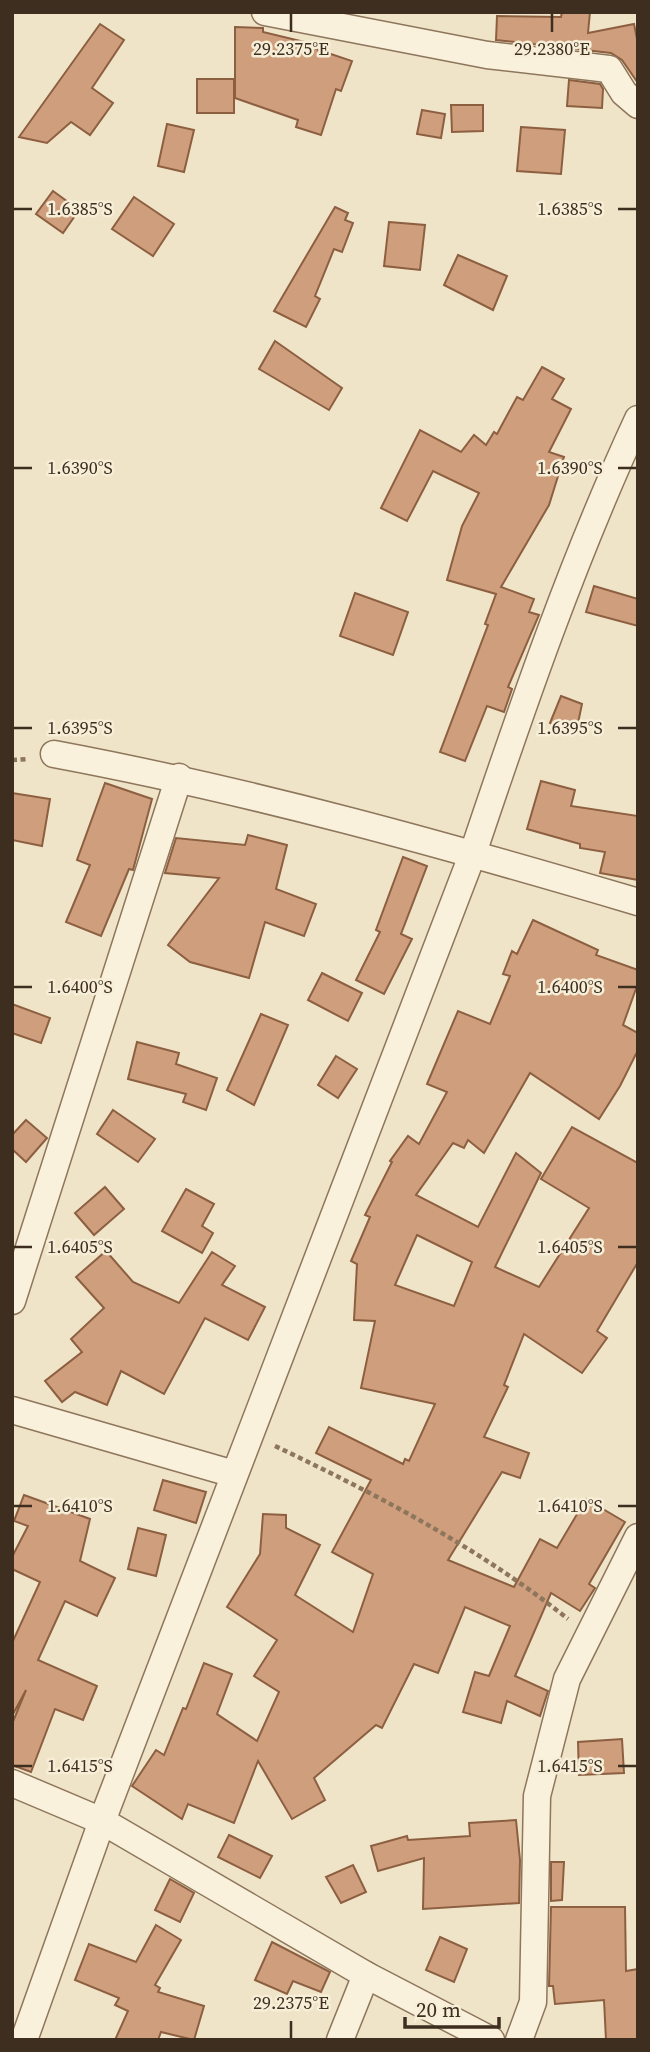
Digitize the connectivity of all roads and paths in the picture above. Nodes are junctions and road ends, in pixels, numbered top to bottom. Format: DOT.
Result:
graph roads {
  1 [pos="265,12"];
  2 [pos="638,105"];
  3 [pos="638,419"];
  4 [pos="54,754"];
  5 [pos="179,777"];
  6 [pos="473,853"];
  7 [pos="638,902"];
  8 [pos="12,1301"];
  9 [pos="12,1410"];
  10 [pos="249,1434"];
  11 [pos="233,1474"];
  12 [pos="638,1537"];
  13 [pos="588,1635"];
  14 [pos="12,1783"];
  15 [pos="102,1821"];
  16 [pos="366,1975"];
  17 [pos="24,2040"];
  18 [pos="340,2040"];
  19 [pos="491,2040"];
  20 [pos="519,2040"];
  1 -- 2 [label="street"];
  3 -- 6 [label="street"];
  4 -- 5 [label="street"];
  5 -- 6 [label="street"];
  5 -- 8 [label="street"];
  6 -- 7 [label="street"];
  6 -- 10 [label="street"];
  9 -- 11 [label="street"];
  10 -- 11 [label="street"];
  10 -- 13 [label="path"];
  11 -- 15 [label="street"];
  12 -- 13 [label="street"];
  13 -- 20 [label="street"];
  14 -- 15 [label="street"];
  15 -- 16 [label="street"];
  15 -- 17 [label="street"];
  16 -- 18 [label="street"];
  16 -- 19 [label="street"];
}
